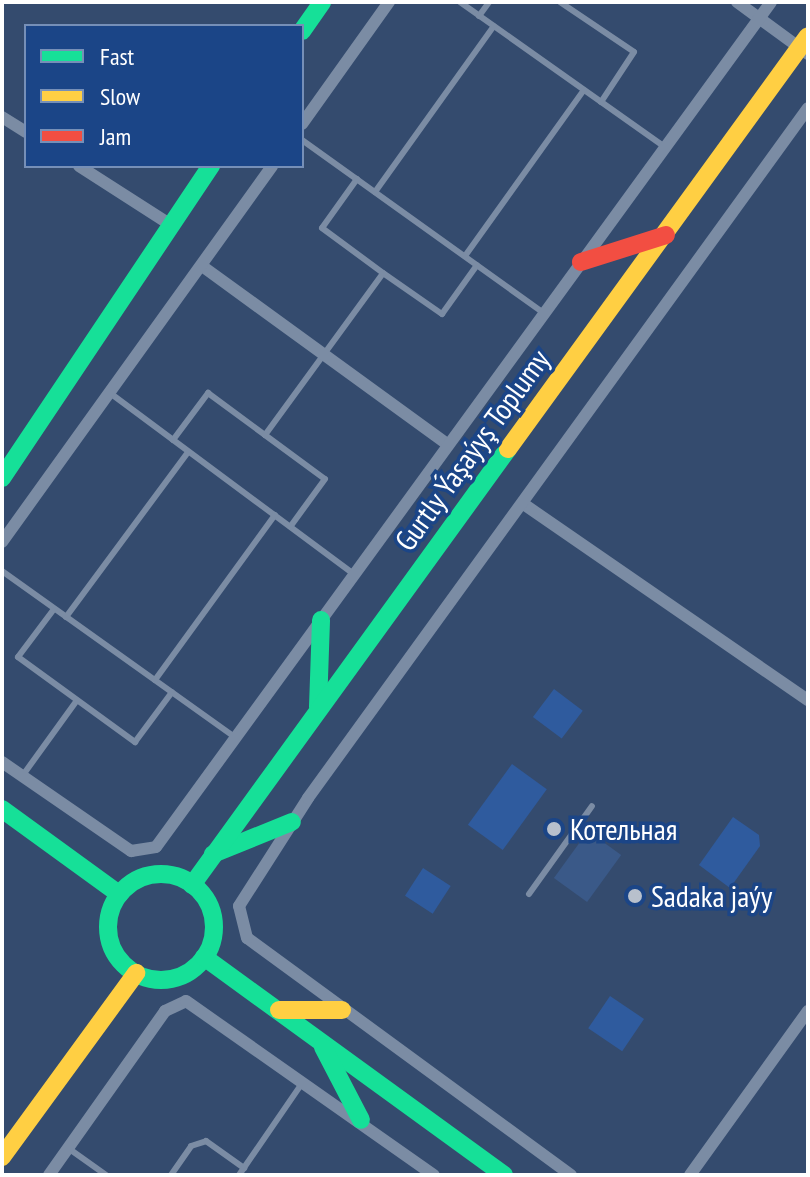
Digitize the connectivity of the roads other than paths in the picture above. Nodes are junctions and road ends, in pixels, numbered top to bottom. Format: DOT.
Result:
graph roads {
  1 [pos="322,2"];
  2 [pos="389,2"];
  3 [pos="460,2"];
  4 [pos="489,2"];
  5 [pos="560,2"];
  6 [pos="577,2"];
  7 [pos="737,2"];
  8 [pos="771,2"];
  9 [pos="571,10"];
  10 [pos="479,16"];
  11 [pos="760,17"];
  12 [pos="494,26"];
  13 [pos="304,28"];
  14 [pos="805,46"];
  15 [pos="584,90"];
  16 [pos="601,102"];
  17 [pos="808,108"];
  18 [pos="2,117"];
  19 [pos="304,121"];
  20 [pos="24,131"];
  21 [pos="304,141"];
  22 [pos="665,147"];
  23 [pos="82,168"];
  24 [pos="210,168"];
  25 [pos="271,168"];
  26 [pos="357,179"];
  27 [pos="375,192"];
  28 [pos="171,225"];
  29 [pos="666,235"];
  30 [pos="465,256"];
  31 [pos="581,262"];
  32 [pos="477,265"];
  33 [pos="202,266"];
  34 [pos="383,273"];
  35 [pos="544,313"];
  36 [pos="324,354"];
  37 [pos="110,393"];
  38 [pos="265,435"];
  39 [pos="173,440"];
  40 [pos="448,445"];
  41 [pos="188,452"];
  42 [pos="2,478"];
  43 [pos="525,505"];
  44 [pos="275,515"];
  45 [pos="290,527"];
  46 [pos="2,542"];
  47 [pos="2,571"];
  48 [pos="354,574"];
  49 [pos="54,609"];
  50 [pos="66,617"];
  51 [pos="321,620"];
  52 [pos="155,680"];
  53 [pos="172,692"];
  54 [pos="77,700"];
  55 [pos="808,700"];
  56 [pos="318,707"];
  57 [pos="235,737"];
  58 [pos="2,762"];
  59 [pos="22,776"];
  60 [pos="592,806"];
  61 [pos="2,809"];
  62 [pos="292,822"];
  63 [pos="213,854"];
  64 [pos="192,885"];
  65 [pos="119,894"];
  66 [pos="529,894"];
  67 [pos="204,957"];
  68 [pos="136,973"];
  69 [pos="279,1010"];
  70 [pos="342,1010"];
  71 [pos="808,1011"];
  72 [pos="322,1044"];
  73 [pos="303,1082"];
  74 [pos="361,1120"];
  75 [pos="68,1148"];
  76 [pos="2,1157"];
  77 [pos="244,1168"];
  78 [pos="49,1175"];
  79 [pos="106,1175"];
  80 [pos="171,1175"];
  81 [pos="239,1175"];
  82 [pos="434,1175"];
  83 [pos="504,1175"];
  84 [pos="571,1175"];
  85 [pos="690,1175"];
  1 -- 13 [label="street"];
  2 -- 19 [label="street"];
  3 -- 10 [label="lane"];
  4 -- 10 [label="lane"];
  5 -- 9 [label="lane"];
  6 -- 9 [label="lane"];
  7 -- 11 [label="street"];
  8 -- 11 [label="street"];
  9 -- 16 [label="lane"];
  10 -- 12 [label="lane"];
  11 -- 14 [label="street"];
  11 -- 22 [label="street"];
  12 -- 15 [label="lane"];
  12 -- 27 [label="lane"];
  14 -- 29 [label="street, Gurtly Ýaşaýyş Toplumy"];
  15 -- 16 [label="lane"];
  15 -- 30 [label="lane"];
  16 -- 22 [label="lane"];
  17 -- 43 [label="street"];
  18 -- 20 [label="street"];
  21 -- 26 [label="lane"];
  22 -- 31 [label="street"];
  23 -- 28 [label="street"];
  24 -- 28 [label="street"];
  25 -- 33 [label="street"];
  26 -- 27 [label="lane"];
  26 -- 34 [label="lane"];
  27 -- 30 [label="lane"];
  28 -- 42 [label="street"];
  29 -- 31 [label="street"];
  29 -- 56 [label="street, Gurtly Ýaşaýyş Toplumy"];
  30 -- 32 [label="lane"];
  31 -- 35 [label="street"];
  32 -- 34 [label="lane"];
  32 -- 35 [label="lane"];
  33 -- 36 [label="street"];
  33 -- 37 [label="street"];
  34 -- 36 [label="lane"];
  35 -- 40 [label="street"];
  36 -- 38 [label="lane"];
  36 -- 40 [label="street"];
  37 -- 39 [label="lane"];
  37 -- 46 [label="street"];
  38 -- 39 [label="lane"];
  38 -- 45 [label="lane"];
  39 -- 41 [label="lane"];
  40 -- 48 [label="street"];
  41 -- 44 [label="lane"];
  41 -- 50 [label="lane"];
  43 -- 55 [label="street"];
  43 -- 62 [label="street"];
  44 -- 45 [label="lane"];
  44 -- 52 [label="lane"];
  45 -- 48 [label="lane"];
  47 -- 49 [label="lane"];
  48 -- 51 [label="street"];
  49 -- 50 [label="lane"];
  49 -- 54 [label="lane"];
  50 -- 52 [label="lane"];
  51 -- 56 [label="street"];
  51 -- 57 [label="street"];
  52 -- 53 [label="lane"];
  53 -- 54 [label="lane"];
  53 -- 57 [label="lane"];
  54 -- 59 [label="lane"];
  56 -- 63 [label="street, Gurtly Ýaşaýyş Toplumy"];
  57 -- 59 [label="street"];
  58 -- 59 [label="street"];
  60 -- 66 [label="lane"];
  61 -- 65 [label="street"];
  62 -- 63 [label="street"];
  62 -- 70 [label="street"];
  63 -- 64 [label="street, Gurtly Ýaşaýyş Toplumy"];
  64 -- 65 [label="street"];
  64 -- 67 [label="street"];
  65 -- 68 [label="street"];
  67 -- 68 [label="street"];
  67 -- 69 [label="street"];
  68 -- 76 [label="street"];
  69 -- 70 [label="street"];
  69 -- 72 [label="street"];
  70 -- 84 [label="street"];
  71 -- 85 [label="street"];
  72 -- 74 [label="street"];
  72 -- 83 [label="street"];
  73 -- 74 [label="street"];
  73 -- 75 [label="street"];
  73 -- 77 [label="lane"];
  74 -- 82 [label="street"];
  75 -- 78 [label="street"];
  75 -- 79 [label="lane"];
  77 -- 80 [label="lane"];
  77 -- 81 [label="lane"];
}
